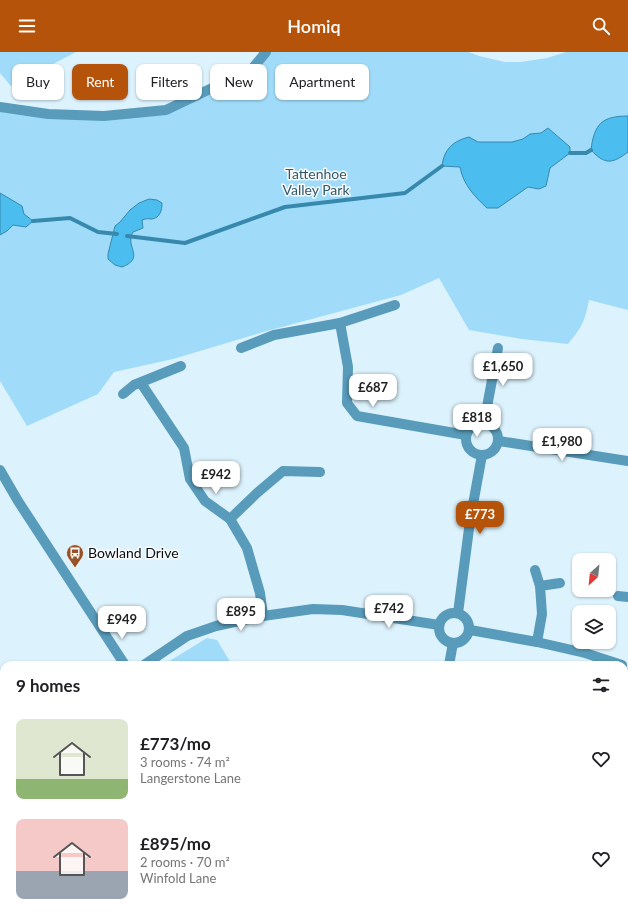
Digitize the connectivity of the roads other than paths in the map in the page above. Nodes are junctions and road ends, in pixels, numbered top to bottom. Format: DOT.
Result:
graph roads {
  1 [pos="266,52"];
  2 [pos="0,107"];
  3 [pos="395,305"];
  4 [pos="340,323"];
  5 [pos="241,348"];
  6 [pos="498,348"];
  7 [pos="181,366"];
  8 [pos="140,383"];
  9 [pos="123,394"];
  10 [pos="484,423"];
  11 [pos="466,436"];
  12 [pos="499,440"];
  13 [pos="482,455"];
  14 [pos="628,460"];
  15 [pos="0,470"];
  16 [pos="320,472"];
  17 [pos="230,519"];
  18 [pos="535,570"];
  19 [pos="560,584"];
  20 [pos="540,586"];
  21 [pos="458,613"];
  22 [pos="263,616"];
  23 [pos="439,625"];
  24 [pos="470,630"];
  25 [pos="537,642"];
  26 [pos="453,644"];
  27 [pos="122,661"];
  28 [pos="150,661"];
  29 [pos="450,661"];
  30 [pos="610,661"];
  1 -- 2 [label="street"];
  3 -- 4 [label="street"];
  4 -- 5 [label="street"];
  4 -- 11 [label="street"];
  6 -- 10 [label="street"];
  7 -- 8 [label="street"];
  8 -- 9 [label="street"];
  8 -- 17 [label="street"];
  10 -- 11 [label="street"];
  10 -- 12 [label="street"];
  11 -- 13 [label="street"];
  12 -- 13 [label="street"];
  12 -- 14 [label="street"];
  13 -- 21 [label="street"];
  15 -- 27 [label="street"];
  16 -- 17 [label="street"];
  17 -- 22 [label="street"];
  18 -- 20 [label="street"];
  19 -- 20 [label="street"];
  20 -- 25 [label="street"];
  21 -- 23 [label="street"];
  21 -- 24 [label="street"];
  22 -- 23 [label="street"];
  22 -- 28 [label="street"];
  23 -- 26 [label="street"];
  24 -- 25 [label="street"];
  24 -- 26 [label="street"];
  25 -- 30 [label="street"];
  26 -- 29 [label="street"];
}
